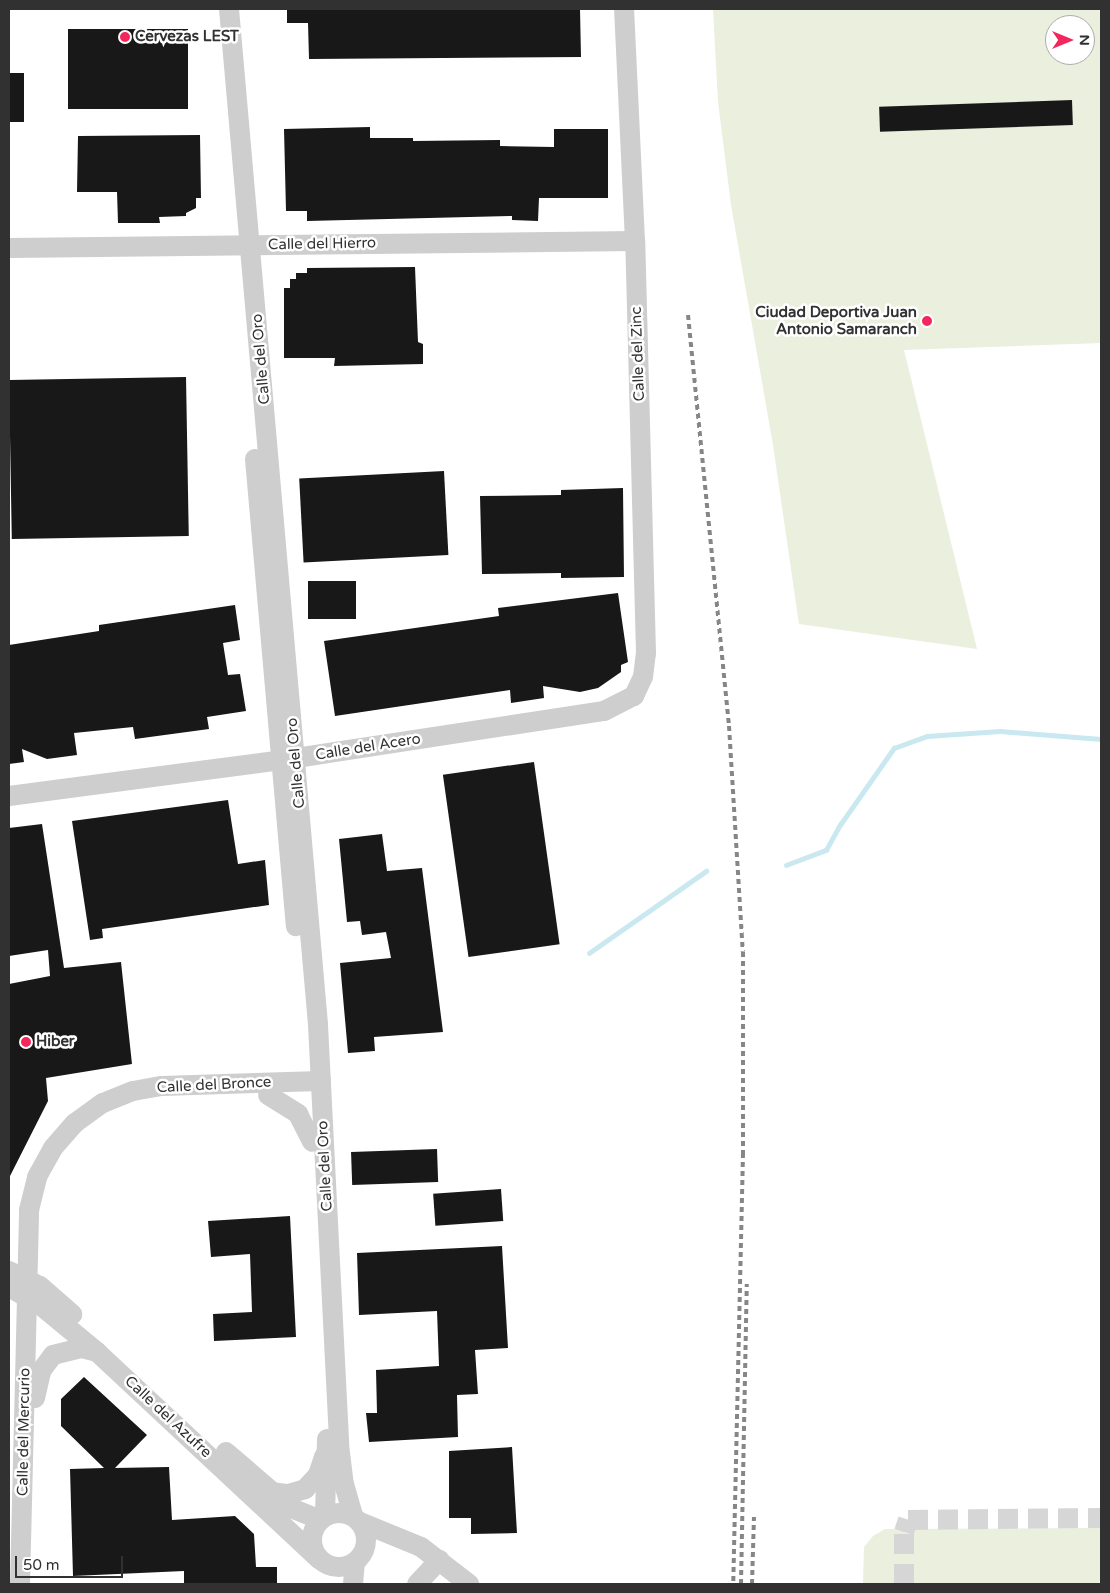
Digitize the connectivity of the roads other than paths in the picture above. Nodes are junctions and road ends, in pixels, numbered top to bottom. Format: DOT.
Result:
graph roads {
  1 [pos="217,9"];
  2 [pos="229,9"];
  3 [pos="624,9"];
  4 [pos="634,241"];
  5 [pos="244,245"];
  6 [pos="9,248"];
  7 [pos="634,696"];
  8 [pos="288,759"];
  9 [pos="9,796"];
  10 [pos="315,1087"];
  11 [pos="268,1095"];
  12 [pos="312,1142"];
  13 [pos="9,1271"];
  14 [pos="9,1287"];
  15 [pos="34,1292"];
  16 [pos="97,1352"];
  17 [pos="35,1398"];
  18 [pos="328,1444"];
  19 [pos="271,1492"];
  20 [pos="323,1518"];
  21 [pos="356,1519"];
  22 [pos="392,1535"];
  23 [pos="366,1544"];
  24 [pos="439,1560"];
  25 [pos="322,1561"];
  26 [pos="355,1562"];
  27 [pos="20,1584"];
  28 [pos="31,1584"];
  29 [pos="332,1584"];
  30 [pos="353,1584"];
  31 [pos="417,1584"];
  32 [pos="469,1584"];
  1 -- 5 [label="street, Calle del Oro"];
  2 -- 5 [label="street, Calle del Oro"];
  3 -- 4 [label="street, Calle del Zinc"];
  4 -- 5 [label="street, Calle del Hierro"];
  4 -- 7 [label="street, Calle del Zinc"];
  5 -- 6 [label="street, Calle del Hierro"];
  5 -- 8 [label="street, Calle del Oro"];
  7 -- 8 [label="street, Calle del Acero"];
  8 -- 9 [label="street, Calle del Acero"];
  8 -- 10 [label="street, Calle del Oro"];
  10 -- 11 [label="street, Calle del Bronce"];
  10 -- 12 [label="street, Calle del Oro"];
  10 -- 15 [label="street, Calle del Bronce"];
  10 -- 21 [label="street, Calle del Oro"];
  11 -- 12 [label="street"];
  11 -- 15 [label="street, Calle del Bronce"];
  12 -- 18 [label="street, Calle del Oro"];
  13 -- 15 [label="street, Calle del Azufre"];
  14 -- 15 [label="street, Calle del Azufre"];
  15 -- 16 [label="street, Calle del Azufre"];
  15 -- 17 [label="street, Calle del Mercurio"];
  15 -- 19 [label="street, Calle del Azufre"];
  15 -- 27 [label="street, Calle del Mercurio"];
  16 -- 17 [label="street"];
  16 -- 25 [label="street, Calle del Azufre"];
  17 -- 28 [label="street, Calle del Mercurio"];
  18 -- 19 [label="street"];
  18 -- 20 [label="street, Calle del Oro"];
  19 -- 20 [label="street, Calle del Azufre"];
  20 -- 21 [label="street"];
  20 -- 25 [label="street"];
  21 -- 22 [label="street"];
  21 -- 23 [label="street"];
  22 -- 23 [label="street"];
  22 -- 24 [label="street"];
  23 -- 26 [label="street"];
  24 -- 31 [label="street"];
  24 -- 32 [label="street"];
  25 -- 26 [label="street"];
  25 -- 29 [label="street"];
  26 -- 30 [label="street"];
}
